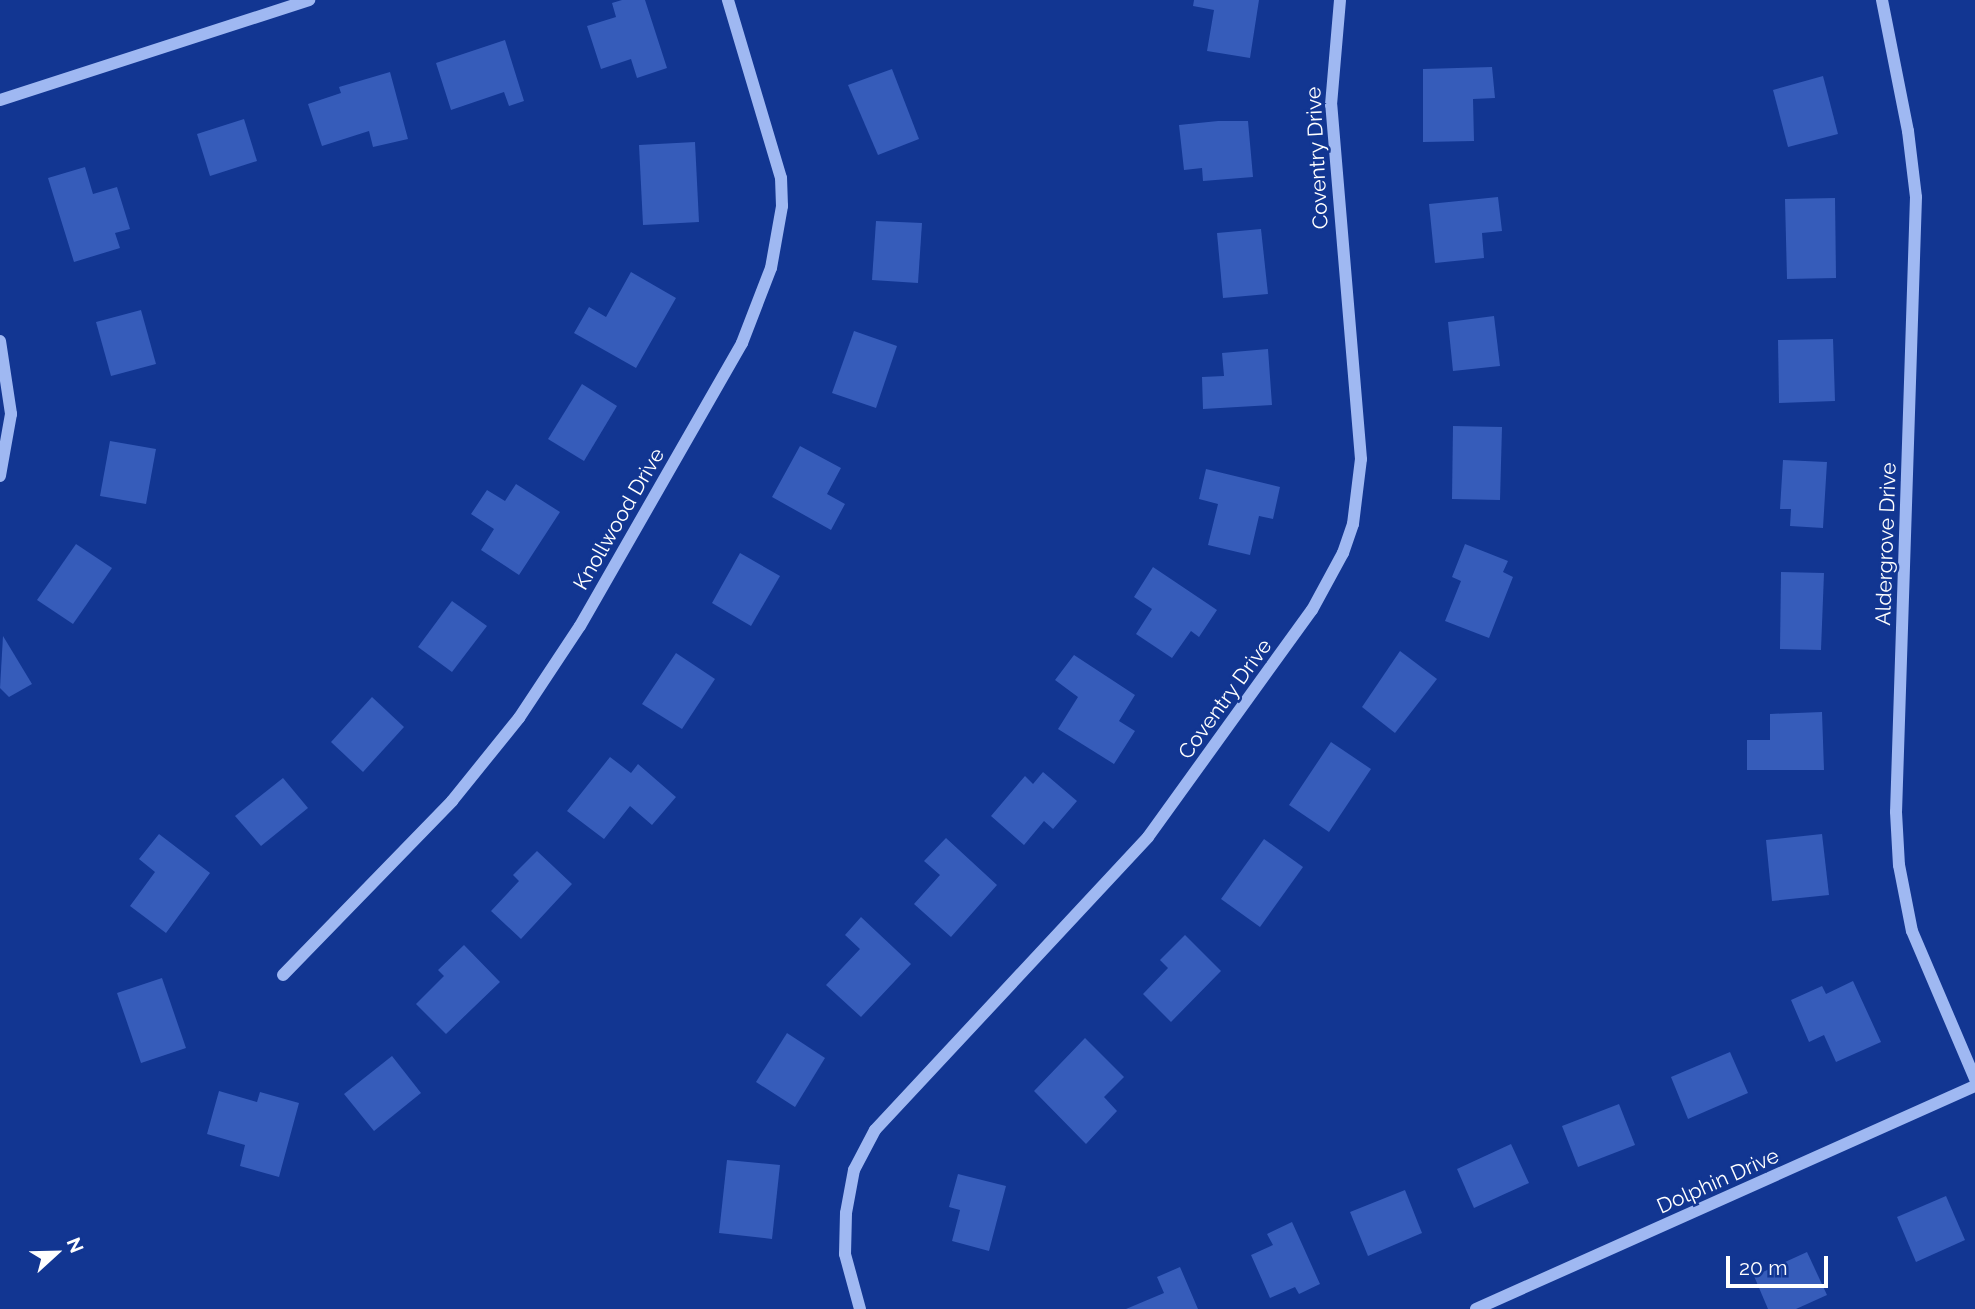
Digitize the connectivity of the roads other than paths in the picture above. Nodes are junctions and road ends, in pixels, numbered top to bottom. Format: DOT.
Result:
graph roads {
  1 [pos="309,0"];
  2 [pos="728,0"];
  3 [pos="1340,0"];
  4 [pos="1882,0"];
  5 [pos="0,100"];
  6 [pos="0,341"];
  7 [pos="0,476"];
  8 [pos="283,975"];
  9 [pos="1975,1079"];
  10 [pos="1975,1086"];
  11 [pos="860,1309"];
  12 [pos="1476,1309"];
  1 -- 5 [label="street"];
  2 -- 8 [label="street, Knollwood Drive"];
  3 -- 11 [label="street, Coventry Drive"];
  4 -- 9 [label="street, Aldergrove Drive"];
  6 -- 7 [label="street"];
  10 -- 12 [label="street, Dolphin Drive"];
}
